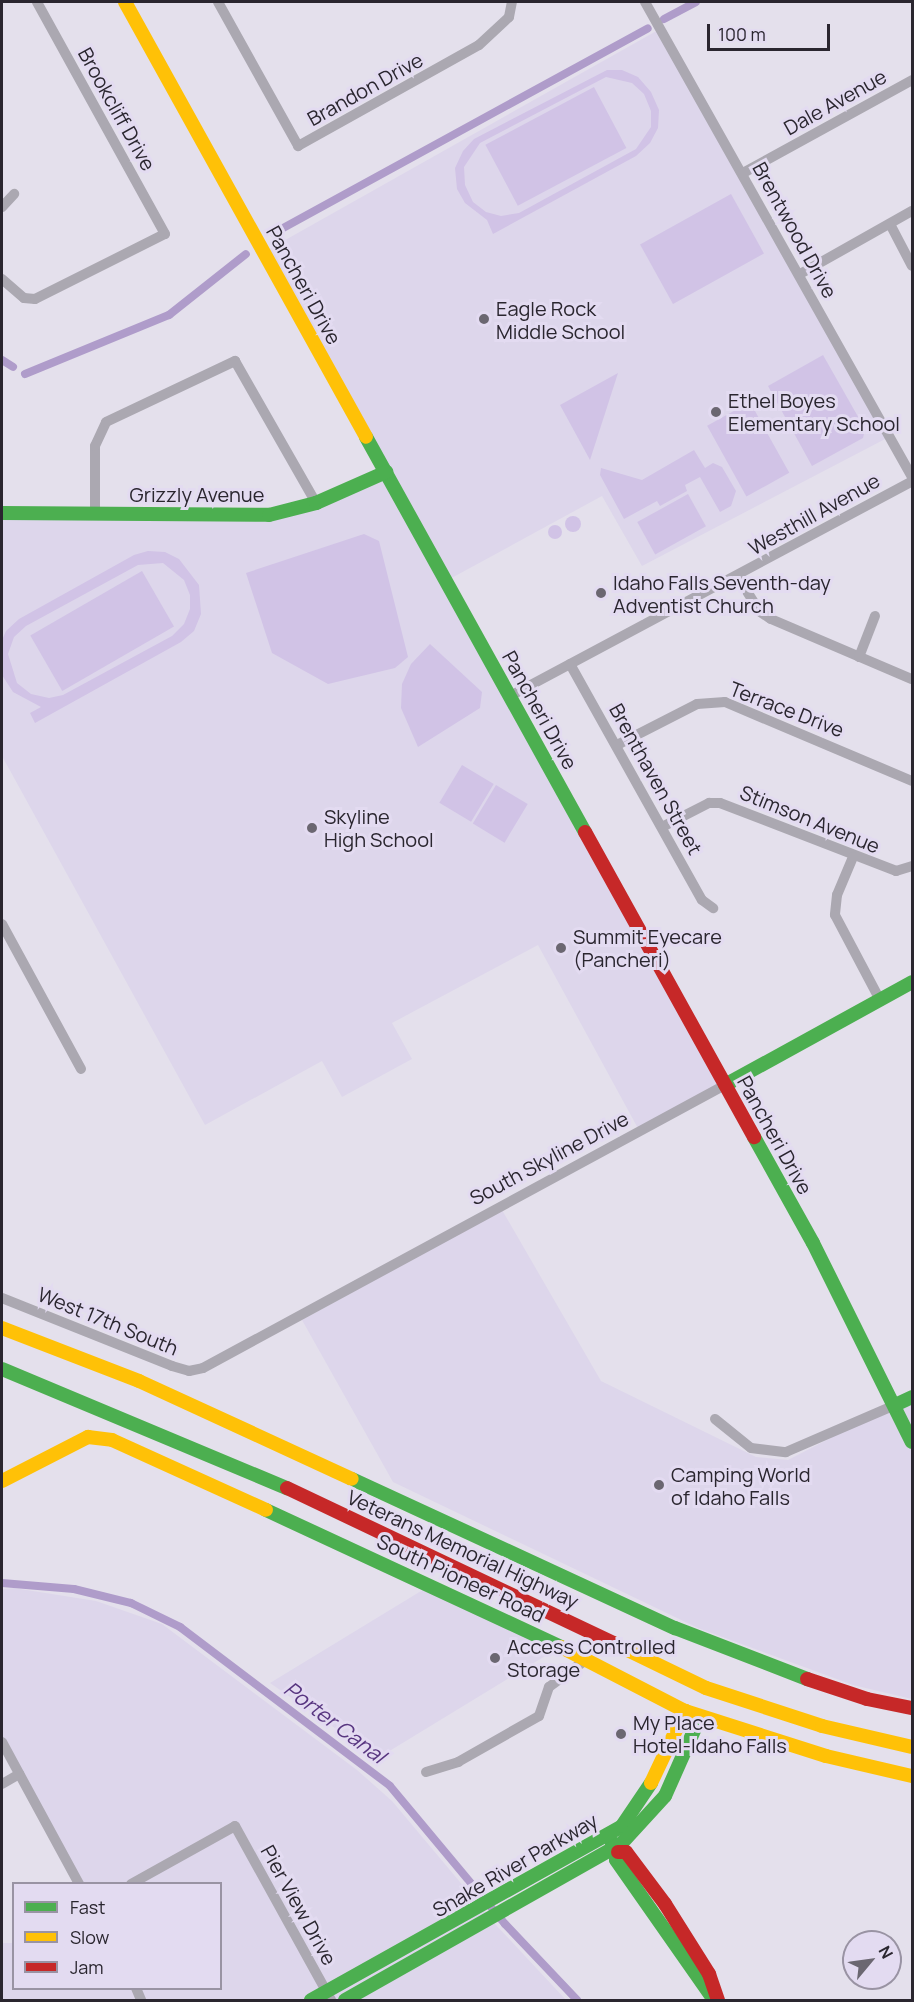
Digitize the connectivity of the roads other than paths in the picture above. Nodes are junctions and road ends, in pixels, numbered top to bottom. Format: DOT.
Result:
graph roads {
  1 [pos="37,2"];
  2 [pos="125,2"];
  3 [pos="220,2"];
  4 [pos="512,2"];
  5 [pos="645,2"];
  6 [pos="912,80"];
  7 [pos="743,173"];
  8 [pos="14,194"];
  9 [pos="2,207"];
  10 [pos="912,211"];
  11 [pos="890,224"];
  12 [pos="912,266"];
  13 [pos="800,274"];
  14 [pos="2,279"];
  15 [pos="386,472"];
  16 [pos="912,477"];
  17 [pos="912,481"];
  18 [pos="316,503"];
  19 [pos="2,513"];
  20 [pos="95,514"];
  21 [pos="738,577"];
  22 [pos="875,616"];
  23 [pos="859,657"];
  24 [pos="570,664"];
  25 [pos="912,679"];
  26 [pos="510,696"];
  27 [pos="617,745"];
  28 [pos="912,781"];
  29 [pos="662,827"];
  30 [pos="853,857"];
  31 [pos="912,866"];
  32 [pos="713,908"];
  33 [pos="2,924"];
  34 [pos="912,982"];
  35 [pos="880,1000"];
  36 [pos="81,1069"];
  37 [pos="725,1085"];
  38 [pos="2,1298"];
  39 [pos="2,1328"];
  40 [pos="203,1368"];
  41 [pos="2,1369"];
  42 [pos="912,1397"];
  43 [pos="895,1405"];
  44 [pos="715,1419"];
  45 [pos="912,1442"];
  46 [pos="2,1481"];
  47 [pos="587,1659"];
  48 [pos="912,1708"];
  49 [pos="685,1711"];
  50 [pos="700,1717"];
  51 [pos="2,1742"];
  52 [pos="912,1747"];
  53 [pos="426,1772"];
  54 [pos="20,1774"];
  55 [pos="912,1776"];
  56 [pos="2,1784"];
  57 [pos="613,1845"];
  58 [pos="574,1873"];
  59 [pos="78,1882"];
  60 [pos="136,1882"];
  61 [pos="634,1885"];
  62 [pos="329,1997"];
  63 [pos="311,2001"];
  64 [pos="345,2001"];
  65 [pos="716,2001"];
  1 -- 14 [label="street, Brookcliff Drive"];
  2 -- 15 [label="main road, Pancheri Drive"];
  3 -- 4 [label="street, Brandon Drive"];
  5 -- 7 [label="street, Brentwood Drive"];
  6 -- 7 [label="street, Dale Avenue"];
  7 -- 13 [label="street, Brentwood Drive"];
  8 -- 9 [label="street"];
  10 -- 11 [label="street"];
  11 -- 12 [label="street"];
  11 -- 13 [label="street"];
  13 -- 16 [label="street, Brentwood Drive"];
  15 -- 18 [label="main road, Grizzly Avenue"];
  15 -- 26 [label="main road, Pancheri Drive"];
  17 -- 21 [label="street, Westhill Avenue"];
  18 -- 20 [label="main road, Grizzly Avenue"];
  18 -- 20 [label="street"];
  19 -- 20 [label="main road, Grizzly Avenue"];
  21 -- 23 [label="street"];
  21 -- 24 [label="street, Westhill Avenue"];
  22 -- 23 [label="street"];
  23 -- 25 [label="street"];
  24 -- 26 [label="street, Westhill Avenue"];
  24 -- 27 [label="street, Brenthaven Street"];
  26 -- 37 [label="main road, Pancheri Drive"];
  27 -- 28 [label="street, Terrace Drive"];
  27 -- 29 [label="street, Brenthaven Street"];
  29 -- 30 [label="street, Stimson Avenue"];
  29 -- 32 [label="street, Brenthaven Street"];
  30 -- 31 [label="street, Stimson Avenue"];
  30 -- 35 [label="street"];
  33 -- 36 [label="street"];
  34 -- 35 [label="main road, South Skyline Drive"];
  35 -- 37 [label="main road, South Skyline Drive"];
  37 -- 40 [label="street, South Skyline Drive"];
  37 -- 43 [label="main road, Pancheri Drive"];
  38 -- 40 [label="street, West 17th South"];
  39 -- 48 [label="main road, Veterans Memorial Highway"];
  41 -- 52 [label="main road, Veterans Memorial Highway"];
  42 -- 43 [label="main road"];
  43 -- 44 [label="street"];
  43 -- 45 [label="main road, Pancheri Drive"];
  46 -- 47 [label="main road, South Pioneer Road"];
  47 -- 49 [label="main road, South Pioneer Road"];
  47 -- 53 [label="street"];
  49 -- 50 [label="main road, South Pioneer Road"];
  49 -- 57 [label="main road, Snake River Parkway"];
  50 -- 55 [label="main road, South Pioneer Road"];
  50 -- 57 [label="main road, Snake River Parkway"];
  51 -- 54 [label="street"];
  54 -- 56 [label="street"];
  54 -- 59 [label="street"];
  57 -- 58 [label="main road, Snake River Parkway"];
  57 -- 61 [label="main road"];
  57 -- 62 [label="main road, Snake River Parkway"];
  57 -- 65 [label="main road"];
  58 -- 61 [label="main road"];
  58 -- 64 [label="main road, Snake River Parkway"];
  60 -- 62 [label="street, Pier View Drive"];
  61 -- 65 [label="main road"];
  62 -- 63 [label="main road, Snake River Parkway"];
}
